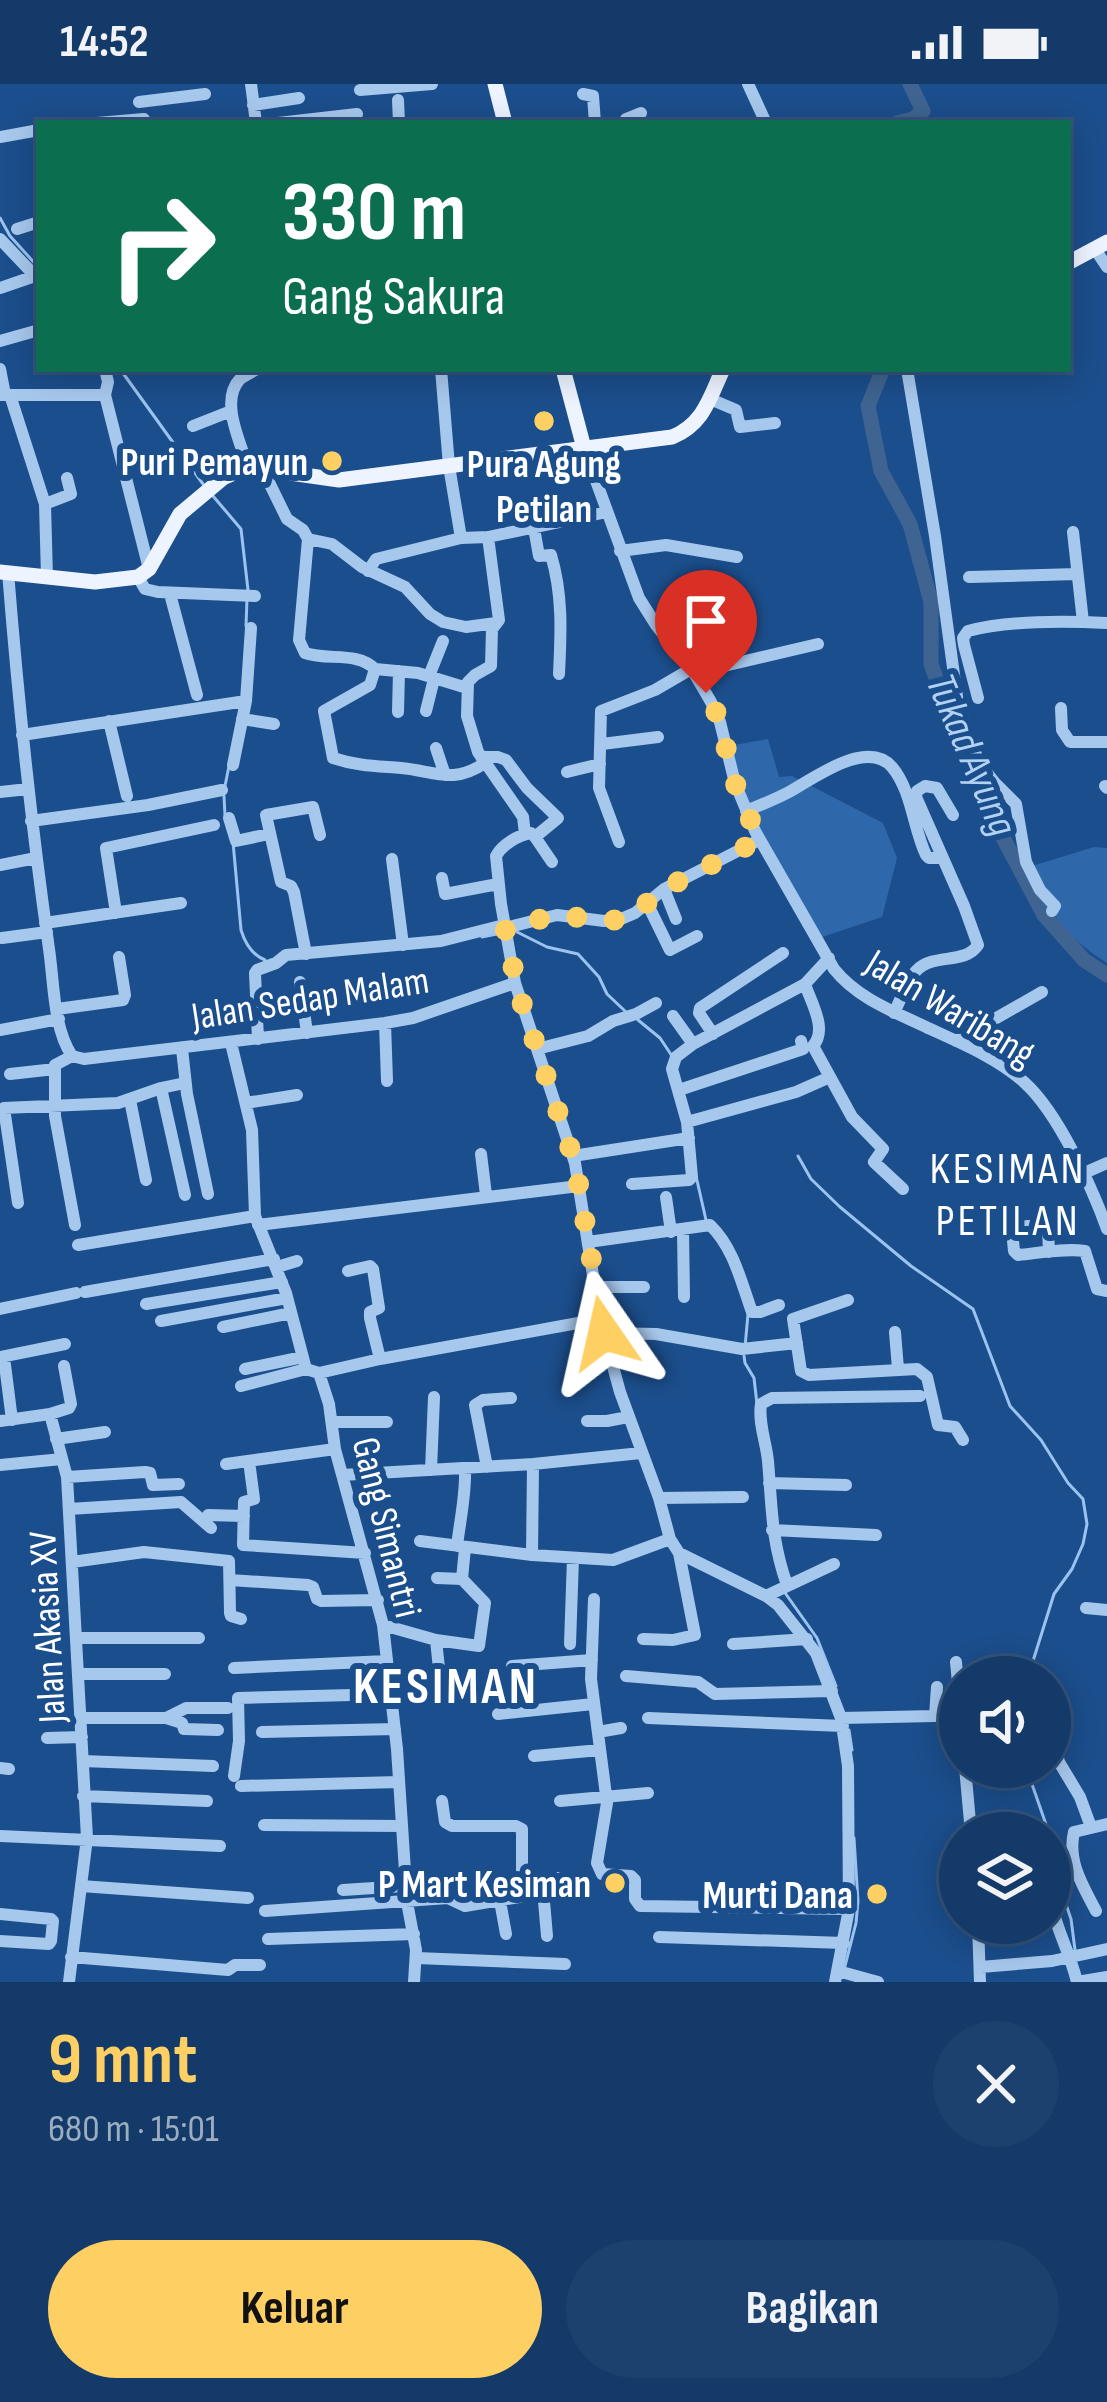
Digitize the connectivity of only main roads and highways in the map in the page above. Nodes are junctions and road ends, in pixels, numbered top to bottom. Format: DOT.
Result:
graph roads {
  1 [pos="495,84"];
  2 [pos="504,120"];
  3 [pos="1101,246"];
  4 [pos="1071,261"];
  5 [pos="563,372"];
  6 [pos="722,372"];
  7 [pos="584,448"];
  8 [pos="4,572"];
  1 -- 2 [label="main road"];
  3 -- 4 [label="main road"];
  5 -- 7 [label="main road"];
  6 -- 7 [label="main road"];
  7 -- 8 [label="main road"];
}
